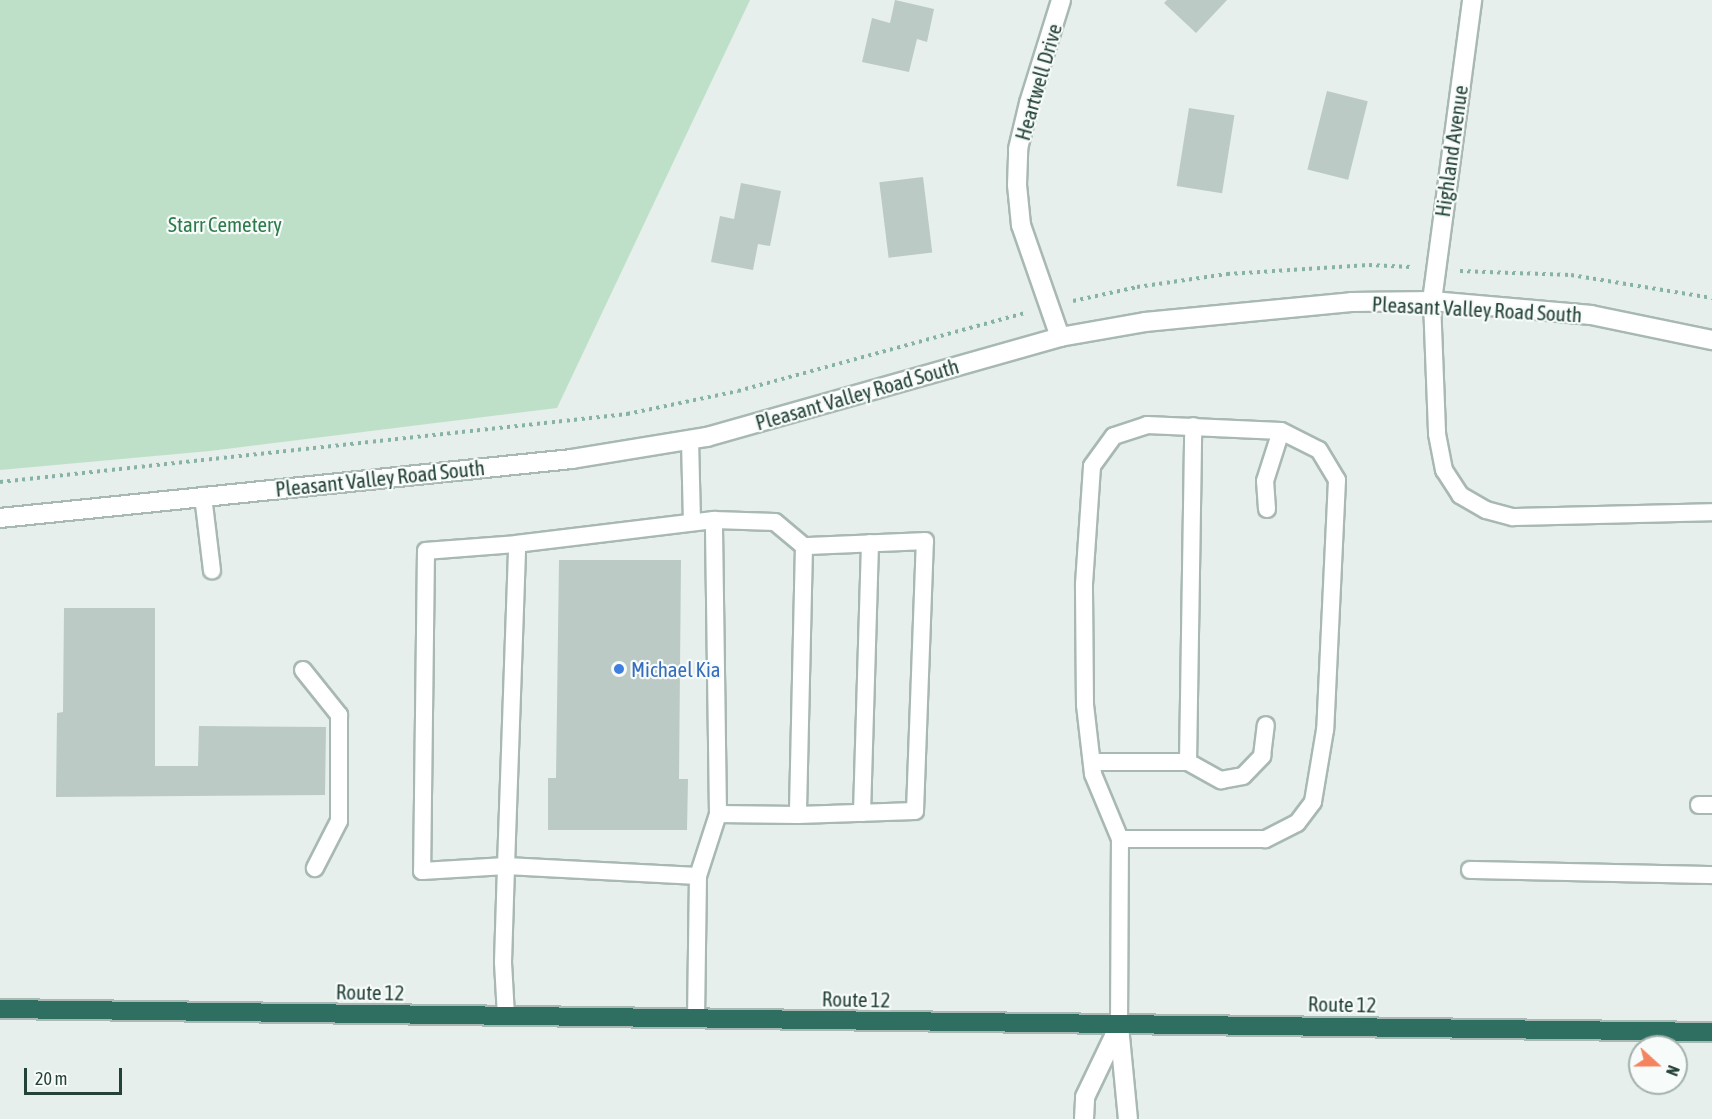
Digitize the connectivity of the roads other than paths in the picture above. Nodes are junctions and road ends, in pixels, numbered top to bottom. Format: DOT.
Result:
graph roads {
  1 [pos="1061,0"];
  2 [pos="1472,0"];
  3 [pos="1432,301"];
  4 [pos="1060,337"];
  5 [pos="1712,340"];
  6 [pos="1192,426"];
  7 [pos="1281,431"];
  8 [pos="690,440"];
  9 [pos="203,496"];
  10 [pos="1267,509"];
  11 [pos="1712,512"];
  12 [pos="0,518"];
  13 [pos="714,520"];
  14 [pos="692,522"];
  15 [pos="870,543"];
  16 [pos="517,544"];
  17 [pos="804,546"];
  18 [pos="212,570"];
  19 [pos="303,670"];
  20 [pos="1266,725"];
  21 [pos="1092,762"];
  22 [pos="1188,762"];
  23 [pos="862,813"];
  24 [pos="718,814"];
  25 [pos="798,815"];
  26 [pos="1120,839"];
  27 [pos="506,866"];
  28 [pos="315,867"];
  29 [pos="1470,870"];
  30 [pos="1712,875"];
  31 [pos="698,876"];
  32 [pos="0,1010"];
  33 [pos="506,1016"];
  34 [pos="696,1019"];
  35 [pos="1119,1026"];
  36 [pos="1712,1032"];
  37 [pos="1084,1119"];
  38 [pos="1128,1119"];
  1 -- 4 [label="street, Heartwell Drive"];
  2 -- 3 [label="street, Highland Avenue"];
  3 -- 4 [label="street, Pleasant Valley Road South"];
  3 -- 5 [label="street, Pleasant Valley Road South"];
  3 -- 11 [label="lane"];
  4 -- 8 [label="street, Pleasant Valley Road South"];
  6 -- 7 [label="lane"];
  6 -- 21 [label="lane"];
  6 -- 22 [label="lane"];
  7 -- 10 [label="lane"];
  7 -- 26 [label="lane"];
  8 -- 9 [label="street, Pleasant Valley Road South"];
  8 -- 14 [label="lane"];
  9 -- 12 [label="street, Pleasant Valley Road South"];
  9 -- 18 [label="lane"];
  13 -- 14 [label="lane"];
  13 -- 17 [label="lane"];
  13 -- 24 [label="lane"];
  14 -- 16 [label="lane"];
  15 -- 17 [label="lane"];
  15 -- 23 [label="lane"];
  15 -- 23 [label="lane"];
  16 -- 27 [label="lane"];
  16 -- 27 [label="lane"];
  17 -- 25 [label="lane"];
  19 -- 28 [label="lane"];
  20 -- 22 [label="lane"];
  21 -- 22 [label="lane"];
  21 -- 26 [label="lane"];
  23 -- 25 [label="lane"];
  24 -- 25 [label="lane"];
  24 -- 31 [label="lane"];
  26 -- 35 [label="lane"];
  27 -- 31 [label="lane"];
  27 -- 33 [label="lane"];
  29 -- 30 [label="lane"];
  31 -- 34 [label="lane"];
  32 -- 33 [label="highway, Route 12"];
  33 -- 34 [label="highway, Route 12"];
  34 -- 35 [label="highway, Route 12"];
  35 -- 36 [label="highway, Route 12"];
  35 -- 37 [label="street"];
  35 -- 38 [label="street"];
}
